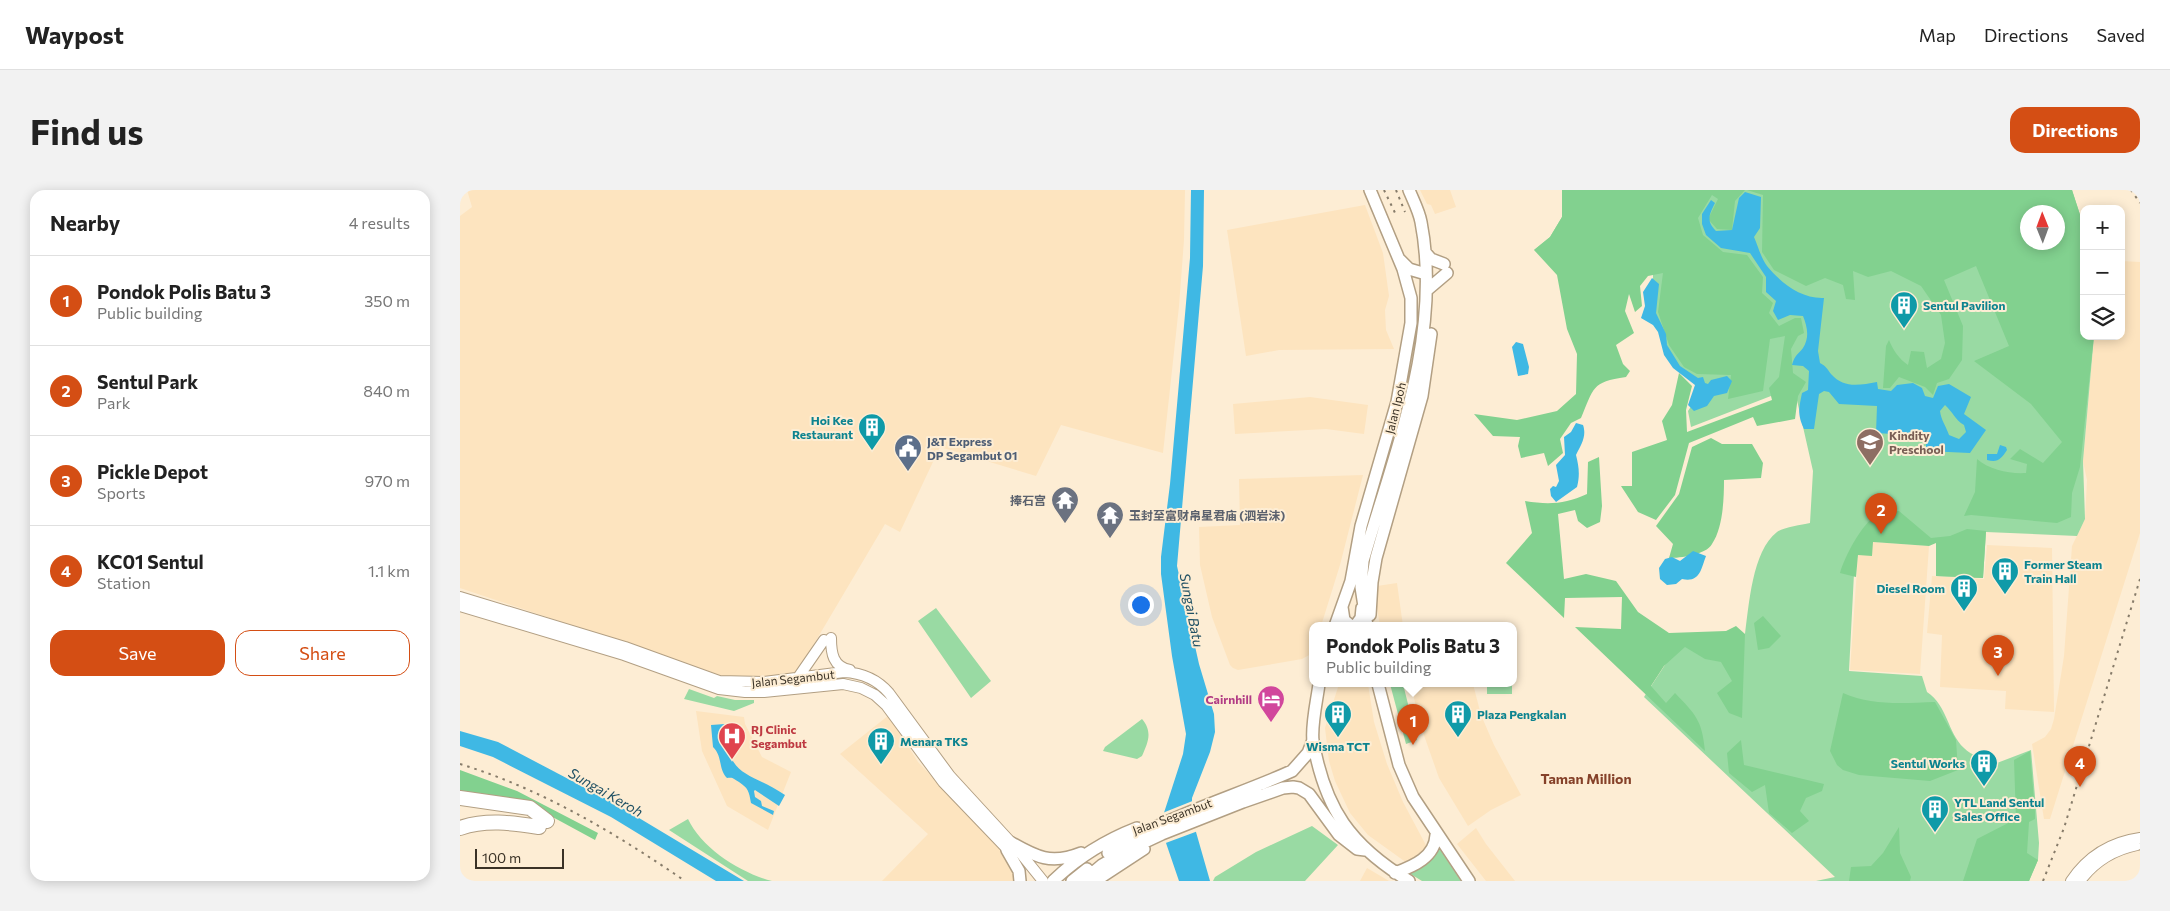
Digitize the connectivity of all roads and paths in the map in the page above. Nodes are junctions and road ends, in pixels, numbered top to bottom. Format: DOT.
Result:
graph roads {
  1 [pos="1370,190"];
  2 [pos="1409,190"];
  3 [pos="1425,252"];
  4 [pos="1396,256"];
  5 [pos="1426,274"];
  6 [pos="1427,290"];
  7 [pos="1411,298"];
  8 [pos="460,597"];
  9 [pos="1363,604"];
  10 [pos="460,606"];
  11 [pos="1342,606"];
  12 [pos="1336,622"];
  13 [pos="1346,622"];
  14 [pos="1358,622"];
  15 [pos="1366,622"];
  16 [pos="1371,622"];
  17 [pos="861,674"];
  18 [pos="826,675"];
  19 [pos="797,679"];
  20 [pos="1319,687"];
  21 [pos="1379,687"];
  22 [pos="729,690"];
  23 [pos="902,725"];
  24 [pos="1313,740"];
  25 [pos="1246,791"];
  26 [pos="460,798"];
  27 [pos="1238,804"];
  28 [pos="460,828"];
  29 [pos="1436,835"];
  30 [pos="2140,838"];
  31 [pos="2140,845"];
  32 [pos="1009,846"];
  33 [pos="1100,846"];
  34 [pos="1365,850"];
  35 [pos="1395,872"];
  36 [pos="1020,881"];
  37 [pos="1034,881"];
  38 [pos="1043,881"];
  39 [pos="1053,881"];
  40 [pos="1072,881"];
  41 [pos="1084,881"];
  42 [pos="1095,881"];
  43 [pos="1409,881"];
  44 [pos="1468,881"];
  45 [pos="2071,881"];
  46 [pos="2080,881"];
  1 -- 4 [label="main road, Jalan Ipoh"];
  2 -- 3 [label="main road, Jalan Ipoh"];
  3 -- 5 [label="main road, Jalan Ipoh"];
  3 -- 6 [label="main road"];
  4 -- 5 [label="main road"];
  4 -- 7 [label="main road, Jalan Ipoh"];
  5 -- 6 [label="main road, Jalan Ipoh"];
  5 -- 7 [label="main road"];
  6 -- 9 [label="main road, Jalan Ipoh"];
  6 -- 16 [label="main road"];
  7 -- 11 [label="main road, Jalan Ipoh"];
  8 -- 19 [label="main road, Jalan Segambut"];
  9 -- 14 [label="main road"];
  9 -- 15 [label="main road, Jalan Ipoh"];
  10 -- 22 [label="main road, Jalan Segambut"];
  11 -- 12 [label="main road, Jalan Ipoh"];
  11 -- 13 [label="main road"];
  17 -- 18 [label="main road, Jalan Segambut"];
  17 -- 19 [label="main road"];
  17 -- 32 [label="main road, Jalan Segambut"];
  18 -- 19 [label="main road, Jalan Segambut"];
  18 -- 22 [label="main road"];
  18 -- 23 [label="main road"];
  20 -- 24 [label="main road"];
  21 -- 29 [label="main road"];
  22 -- 23 [label="main road, Jalan Segambut"];
  23 -- 32 [label="main road, Jalan Segambut"];
  24 -- 25 [label="main road"];
  24 -- 34 [label="main road"];
  25 -- 33 [label="main road, Jalan Segambut"];
  25 -- 40 [label="main road"];
  26 -- 28 [label="highway"];
  27 -- 34 [label="main road"];
  27 -- 41 [label="main road"];
  27 -- 42 [label="main road, Jalan Segambut"];
  29 -- 35 [label="main road"];
  29 -- 44 [label="main road"];
  30 -- 45 [label="main road"];
  31 -- 46 [label="main road"];
  32 -- 33 [label="main road"];
  32 -- 36 [label="main road"];
  32 -- 37 [label="main road, Jalan Segambut"];
  32 -- 38 [label="main road, Jalan Segambut"];
  33 -- 39 [label="main road, Jalan Segambut"];
  34 -- 35 [label="main road"];
  35 -- 43 [label="main road"];
}
